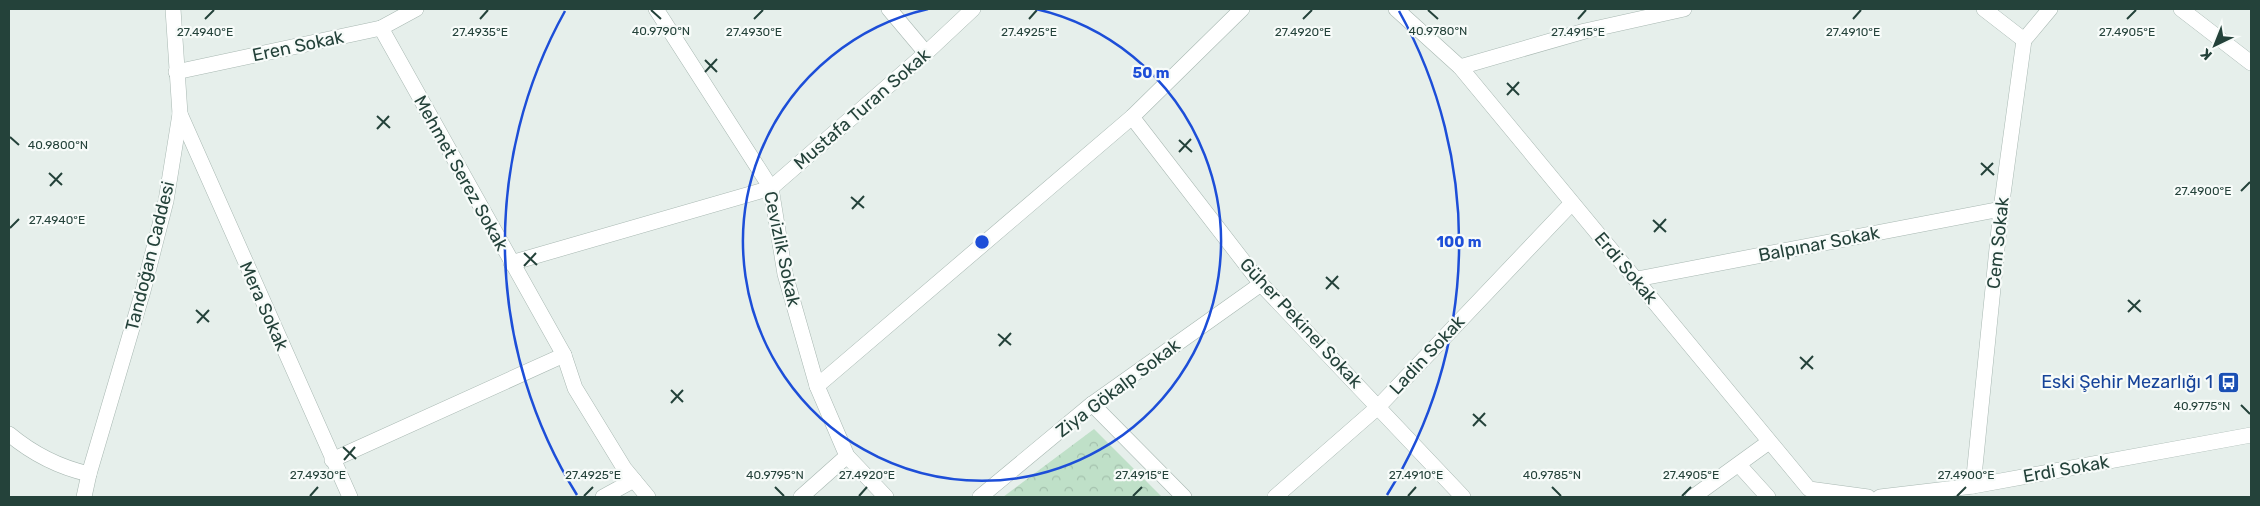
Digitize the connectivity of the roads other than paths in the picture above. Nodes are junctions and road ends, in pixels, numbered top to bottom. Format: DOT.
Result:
graph roads {
  1 [pos="173,9"];
  2 [pos="656,9"];
  3 [pos="889,9"];
  4 [pos="973,9"];
  5 [pos="1242,9"];
  6 [pos="1396,9"];
  7 [pos="1684,9"];
  8 [pos="1984,9"];
  9 [pos="2050,9"];
  10 [pos="2181,9"];
  11 [pos="408,11"];
  12 [pos="381,28"];
  13 [pos="2024,40"];
  14 [pos="926,54"];
  15 [pos="2251,62"];
  16 [pos="1460,67"];
  17 [pos="176,72"];
  18 [pos="180,114"];
  19 [pos="1132,117"];
  20 [pos="771,188"];
  21 [pos="1571,204"];
  22 [pos="2001,209"];
  23 [pos="511,263"];
  24 [pos="1637,279"];
  25 [pos="1261,284"];
  26 [pos="564,354"];
  27 [pos="817,386"];
  28 [pos="1092,404"];
  29 [pos="1378,407"];
  30 [pos="9,434"];
  31 [pos="2251,435"];
  32 [pos="1769,442"];
  33 [pos="847,456"];
  34 [pos="332,460"];
  35 [pos="1739,465"];
  36 [pos="89,474"];
  37 [pos="634,480"];
  38 [pos="1973,486"];
  39 [pos="84,497"];
  40 [pos="350,497"];
  41 [pos="603,497"];
  42 [pos="648,497"];
  43 [pos="801,497"];
  44 [pos="886,497"];
  45 [pos="980,497"];
  46 [pos="1184,497"];
  47 [pos="1275,497"];
  48 [pos="1462,497"];
  49 [pos="1693,497"];
  50 [pos="1768,497"];
  51 [pos="1868,497"];
  52 [pos="1880,497"];
  1 -- 17 [label="street, Tandoğan Caddesi"];
  2 -- 20 [label="street, Cevizlik Sokak"];
  3 -- 14 [label="street"];
  4 -- 14 [label="street, Mustafa Turan Sokak"];
  5 -- 19 [label="street"];
  6 -- 16 [label="street, Erdi Sokak"];
  7 -- 16 [label="street"];
  8 -- 13 [label="street"];
  9 -- 13 [label="street"];
  10 -- 15 [label="street"];
  11 -- 12 [label="street, Eren Sokak"];
  12 -- 17 [label="street, Eren Sokak"];
  12 -- 23 [label="street, Mehmet Serez Sokak"];
  13 -- 22 [label="street, Cem Sokak"];
  14 -- 20 [label="street, Mustafa Turan Sokak"];
  16 -- 21 [label="street, Erdi Sokak"];
  17 -- 18 [label="street, Tandoğan Caddesi"];
  18 -- 34 [label="street, Mera Sokak"];
  18 -- 36 [label="street, Tandoğan Caddesi"];
  19 -- 25 [label="street, Güher Pekinel Sokak"];
  19 -- 27 [label="street"];
  20 -- 23 [label="street, Mustafa Turan Sokak"];
  20 -- 27 [label="street, Cevizlik Sokak"];
  21 -- 24 [label="street, Erdi Sokak"];
  21 -- 29 [label="street, Ladin Sokak"];
  22 -- 24 [label="street, Balpınar Sokak"];
  22 -- 38 [label="street, Cem Sokak"];
  23 -- 26 [label="street, Mehmet Serez Sokak"];
  24 -- 32 [label="street, Erdi Sokak"];
  25 -- 28 [label="street, Ziya Gökalp Sokak"];
  25 -- 29 [label="street, Güher Pekinel Sokak"];
  26 -- 34 [label="street"];
  26 -- 37 [label="street, Mehmet Serez Sokak"];
  27 -- 33 [label="street, Cevizlik Sokak"];
  28 -- 45 [label="street, Ziya Gökalp Sokak"];
  28 -- 46 [label="street"];
  29 -- 47 [label="street, Ladin Sokak"];
  29 -- 48 [label="street, Güher Pekinel Sokak"];
  30 -- 36 [label="street"];
  31 -- 38 [label="street, Erdi Sokak"];
  32 -- 35 [label="street"];
  32 -- 51 [label="street, Erdi Sokak"];
  33 -- 43 [label="street"];
  33 -- 44 [label="street, Cevizlik Sokak"];
  34 -- 40 [label="street, Mera Sokak"];
  35 -- 49 [label="street"];
  35 -- 50 [label="street"];
  36 -- 39 [label="street, Tandoğan Caddesi"];
  37 -- 41 [label="street"];
  37 -- 42 [label="street, Mehmet Serez Sokak"];
  38 -- 52 [label="street, Erdi Sokak"];
}
